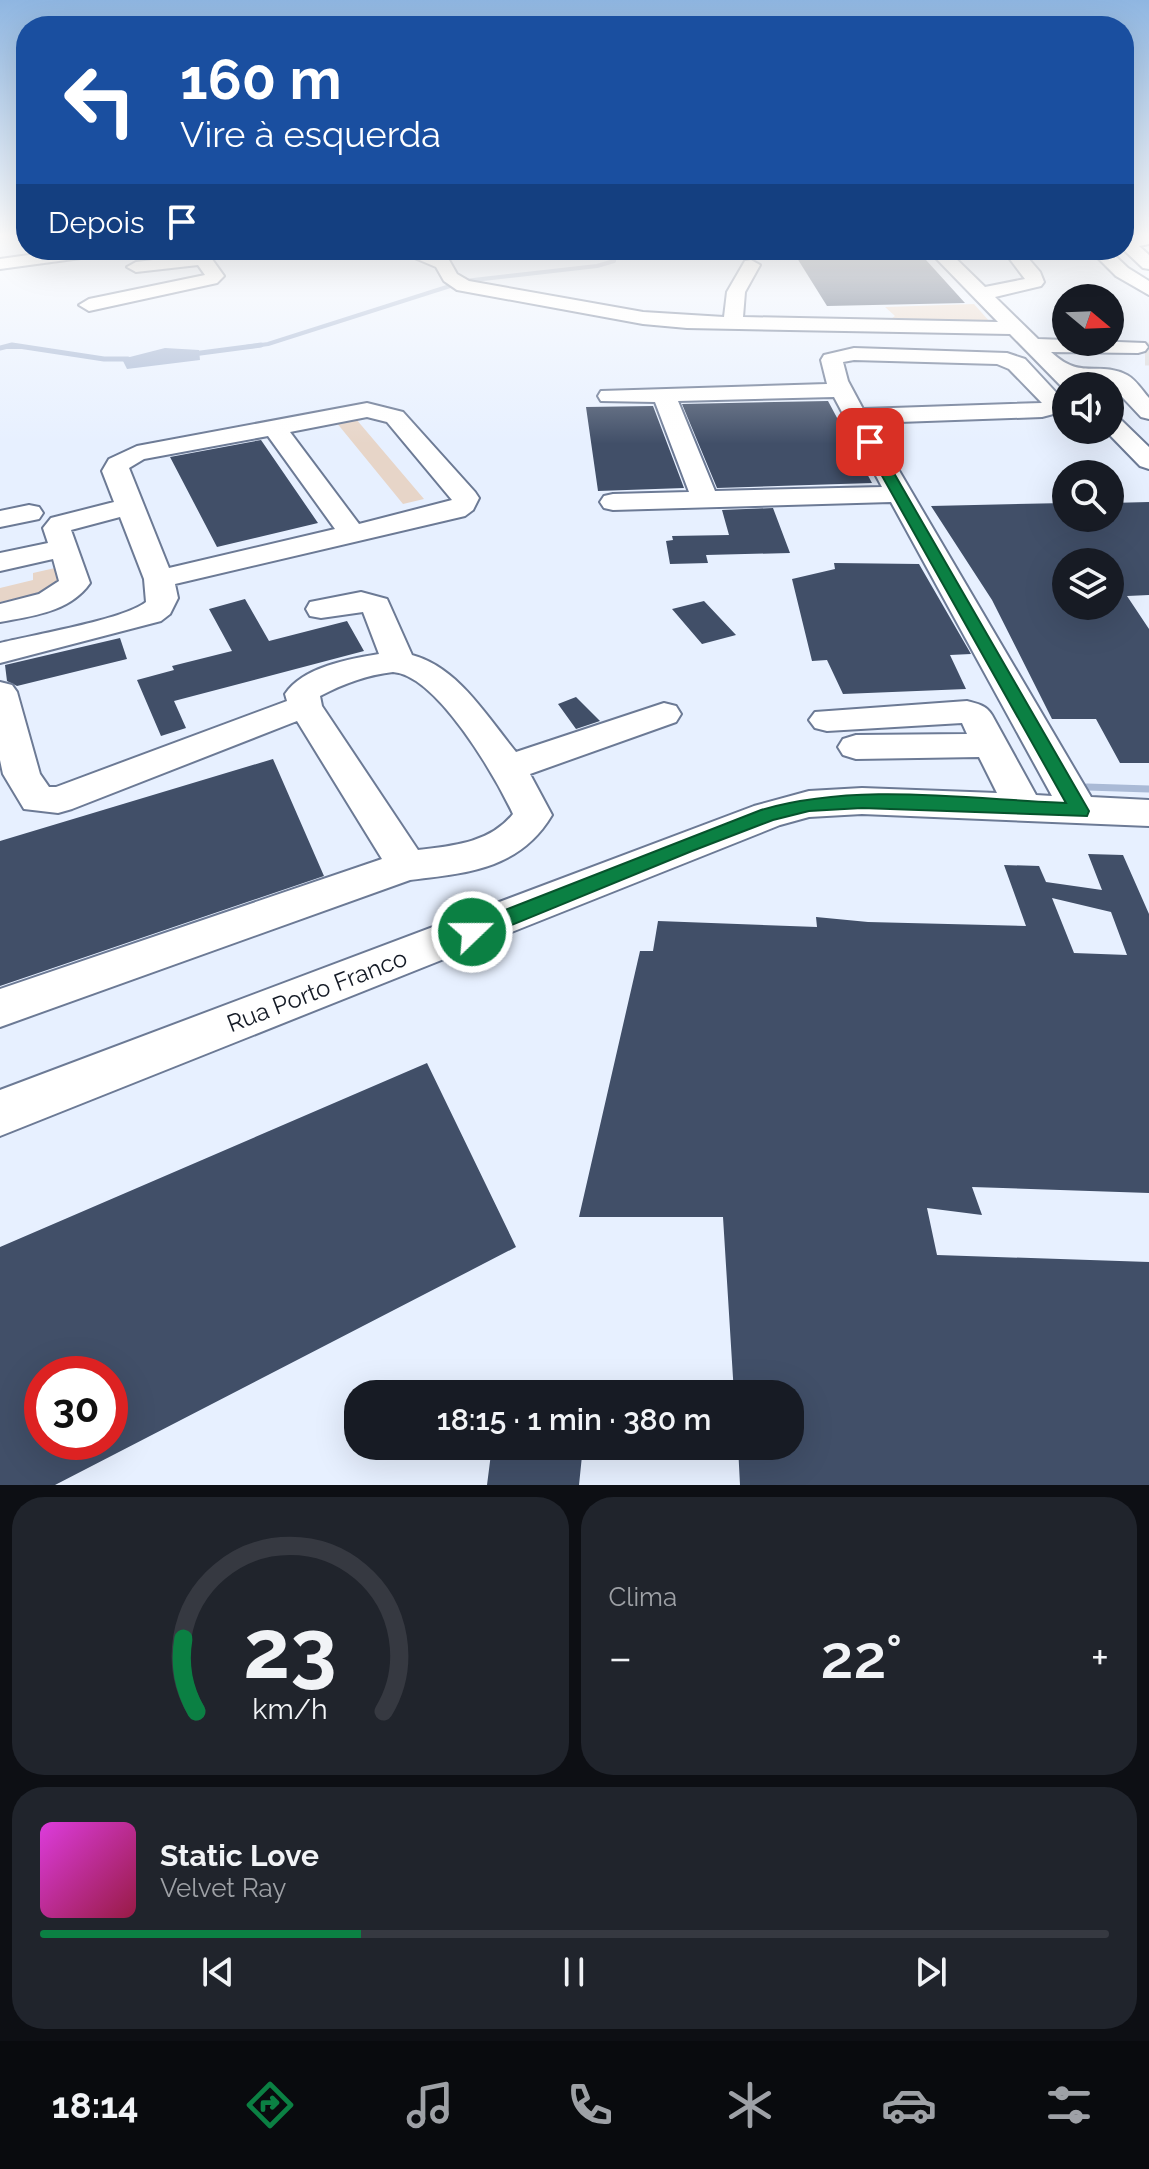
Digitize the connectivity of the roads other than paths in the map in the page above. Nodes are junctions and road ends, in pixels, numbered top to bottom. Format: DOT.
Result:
graph roads {
  1 [pos="572,305"];
  2 [pos="678,305"];
  3 [pos="732,305"];
  4 [pos="993,305"];
  5 [pos="687,322"];
  6 [pos="734,323"];
  7 [pos="1052,340"];
  8 [pos="1030,341"];
  9 [pos="1124,343"];
  10 [pos="1144,347"];
  11 [pos="1060,372"];
  12 [pos="1124,383"];
  13 [pos="842,390"];
  14 [pos="664,395"];
  15 [pos="609,396"];
  16 [pos="1149,412"];
  17 [pos="855,416"];
  18 [pos="273,426"];
  19 [pos="1124,435"];
  20 [pos="1145,454"];
  21 [pos="898,494"];
  22 [pos="705,499"];
  23 [pos="613,502"];
  24 [pos="129,506"];
  25 [pos="29,513"];
  26 [pos="0,519"];
  27 [pos="352,533"];
  28 [pos="63,548"];
  29 [pos="0,562"];
  30 [pos="159,579"];
  31 [pos="321,609"];
  32 [pos="0,613"];
  33 [pos="0,653"];
  34 [pos="399,662"];
  35 [pos="0,692"];
  36 [pos="305,706"];
  37 [pos="664,714"];
  38 [pos="827,720"];
  39 [pos="993,745"];
  40 [pos="856,747"];
  41 [pos="509,768"];
  42 [pos="1024,809"];
  43 [pos="1080,811"];
  44 [pos="1149,813"];
  45 [pos="407,866"];
  46 [pos="0,1008"];
  47 [pos="0,1113"];
  1 -- 5 [label="street"];
  2 -- 5 [label="street"];
  3 -- 6 [label="street"];
  4 -- 8 [label="street"];
  5 -- 6 [label="street"];
  6 -- 8 [label="street"];
  7 -- 8 [label="street"];
  8 -- 10 [label="street"];
  8 -- 11 [label="street"];
  9 -- 10 [label="street"];
  12 -- 16 [label="street"];
  13 -- 14 [label="street"];
  13 -- 17 [label="street"];
  13 -- 17 [label="street"];
  14 -- 15 [label="street"];
  14 -- 22 [label="street"];
  17 -- 21 [label="street"];
  18 -- 24 [label="street"];
  18 -- 27 [label="street"];
  18 -- 27 [label="street"];
  19 -- 20 [label="street"];
  21 -- 22 [label="street"];
  21 -- 43 [label="street"];
  22 -- 23 [label="street"];
  24 -- 28 [label="street"];
  24 -- 30 [label="street"];
  25 -- 26 [label="street"];
  27 -- 30 [label="street"];
  28 -- 29 [label="street"];
  28 -- 32 [label="street"];
  30 -- 33 [label="street"];
  31 -- 34 [label="street"];
  34 -- 36 [label="street"];
  34 -- 41 [label="street"];
  35 -- 36 [label="street"];
  36 -- 45 [label="street"];
  37 -- 41 [label="street"];
  38 -- 39 [label="street"];
  39 -- 40 [label="street"];
  39 -- 42 [label="street"];
  41 -- 45 [label="street"];
  42 -- 43 [label="street, Rua Porto Franco"];
  42 -- 47 [label="street, Rua Porto Franco"];
  43 -- 44 [label="street, Rua Porto Franco"];
  45 -- 46 [label="street"];
}
